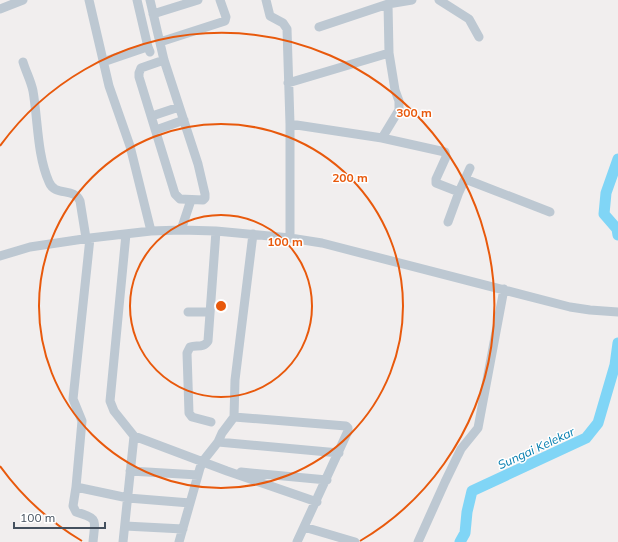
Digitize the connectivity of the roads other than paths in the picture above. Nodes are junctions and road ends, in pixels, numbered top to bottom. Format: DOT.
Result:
graph roads {
  1 [pos="23,0"];
  2 [pos="89,0"];
  3 [pos="137,0"];
  4 [pos="150,0"];
  5 [pos="198,0"];
  6 [pos="220,0"];
  7 [pos="266,0"];
  8 [pos="412,0"];
  9 [pos="439,0"];
  10 [pos="388,4"];
  11 [pos="0,9"];
  12 [pos="153,14"];
  13 [pos="320,27"];
  14 [pos="479,37"];
  15 [pos="160,42"];
  16 [pos="389,53"];
  17 [pos="164,60"];
  18 [pos="23,62"];
  19 [pos="103,62"];
  20 [pos="288,84"];
  21 [pos="179,107"];
  22 [pos="152,116"];
  23 [pos="184,120"];
  24 [pos="290,124"];
  25 [pos="156,130"];
  26 [pos="382,138"];
  27 [pos="470,168"];
  28 [pos="465,179"];
  29 [pos="459,192"];
  30 [pos="191,200"];
  31 [pos="550,212"];
  32 [pos="448,222"];
  33 [pos="181,230"];
  34 [pos="151,231"];
  35 [pos="216,231"];
  36 [pos="126,234"];
  37 [pos="253,234"];
  38 [pos="88,238"];
  39 [pos="290,238"];
  40 [pos="0,256"];
  41 [pos="504,289"];
  42 [pos="188,312"];
  43 [pos="210,312"];
  44 [pos="616,312"];
  45 [pos="234,417"];
  46 [pos="211,422"];
  47 [pos="134,436"];
  48 [pos="218,442"];
  49 [pos="339,453"];
  50 [pos="203,462"];
  51 [pos="130,471"];
  52 [pos="227,471"];
  53 [pos="198,475"];
  54 [pos="327,480"];
  55 [pos="76,487"];
  56 [pos="128,498"];
  57 [pos="317,502"];
  58 [pos="190,503"];
  59 [pos="125,526"];
  60 [pos="304,527"];
  61 [pos="183,529"];
  62 [pos="93,542"];
  63 [pos="123,542"];
  64 [pos="179,542"];
  65 [pos="297,542"];
  66 [pos="355,542"];
  67 [pos="418,542"];
  1 -- 11 [label="street"];
  2 -- 19 [label="street"];
  3 -- 19 [label="street"];
  4 -- 12 [label="street"];
  5 -- 12 [label="street"];
  6 -- 15 [label="street"];
  7 -- 20 [label="street"];
  8 -- 10 [label="street"];
  9 -- 14 [label="street"];
  10 -- 13 [label="street"];
  10 -- 16 [label="street"];
  12 -- 15 [label="street"];
  15 -- 17 [label="street"];
  16 -- 20 [label="street"];
  16 -- 26 [label="street"];
  17 -- 21 [label="street"];
  17 -- 22 [label="street"];
  18 -- 38 [label="street"];
  19 -- 34 [label="street"];
  20 -- 24 [label="street"];
  21 -- 22 [label="street"];
  21 -- 23 [label="street"];
  22 -- 25 [label="street"];
  23 -- 25 [label="street"];
  23 -- 30 [label="street"];
  24 -- 26 [label="street"];
  24 -- 39 [label="street"];
  25 -- 30 [label="street"];
  26 -- 29 [label="street"];
  27 -- 28 [label="street"];
  28 -- 29 [label="street"];
  28 -- 31 [label="street"];
  29 -- 32 [label="street"];
  30 -- 33 [label="street"];
  33 -- 34 [label="street"];
  33 -- 35 [label="street"];
  34 -- 36 [label="street"];
  35 -- 37 [label="street"];
  35 -- 43 [label="street"];
  36 -- 38 [label="street"];
  36 -- 47 [label="street"];
  37 -- 39 [label="street"];
  37 -- 45 [label="street"];
  38 -- 40 [label="street"];
  38 -- 55 [label="street"];
  39 -- 41 [label="street"];
  41 -- 44 [label="street"];
  41 -- 67 [label="street"];
  42 -- 43 [label="street"];
  43 -- 46 [label="street"];
  45 -- 48 [label="street"];
  45 -- 49 [label="street"];
  47 -- 50 [label="street"];
  47 -- 51 [label="street"];
  48 -- 49 [label="street"];
  48 -- 50 [label="street"];
  49 -- 54 [label="street"];
  50 -- 52 [label="street"];
  50 -- 53 [label="street"];
  51 -- 53 [label="street"];
  51 -- 56 [label="street"];
  52 -- 54 [label="street"];
  52 -- 57 [label="street"];
  53 -- 58 [label="street"];
  54 -- 57 [label="street"];
  55 -- 56 [label="street"];
  55 -- 62 [label="street"];
  56 -- 58 [label="street"];
  56 -- 59 [label="street"];
  57 -- 60 [label="street"];
  58 -- 61 [label="street"];
  59 -- 61 [label="street"];
  59 -- 63 [label="street"];
  60 -- 65 [label="street"];
  60 -- 66 [label="street"];
  61 -- 64 [label="street"];
}
